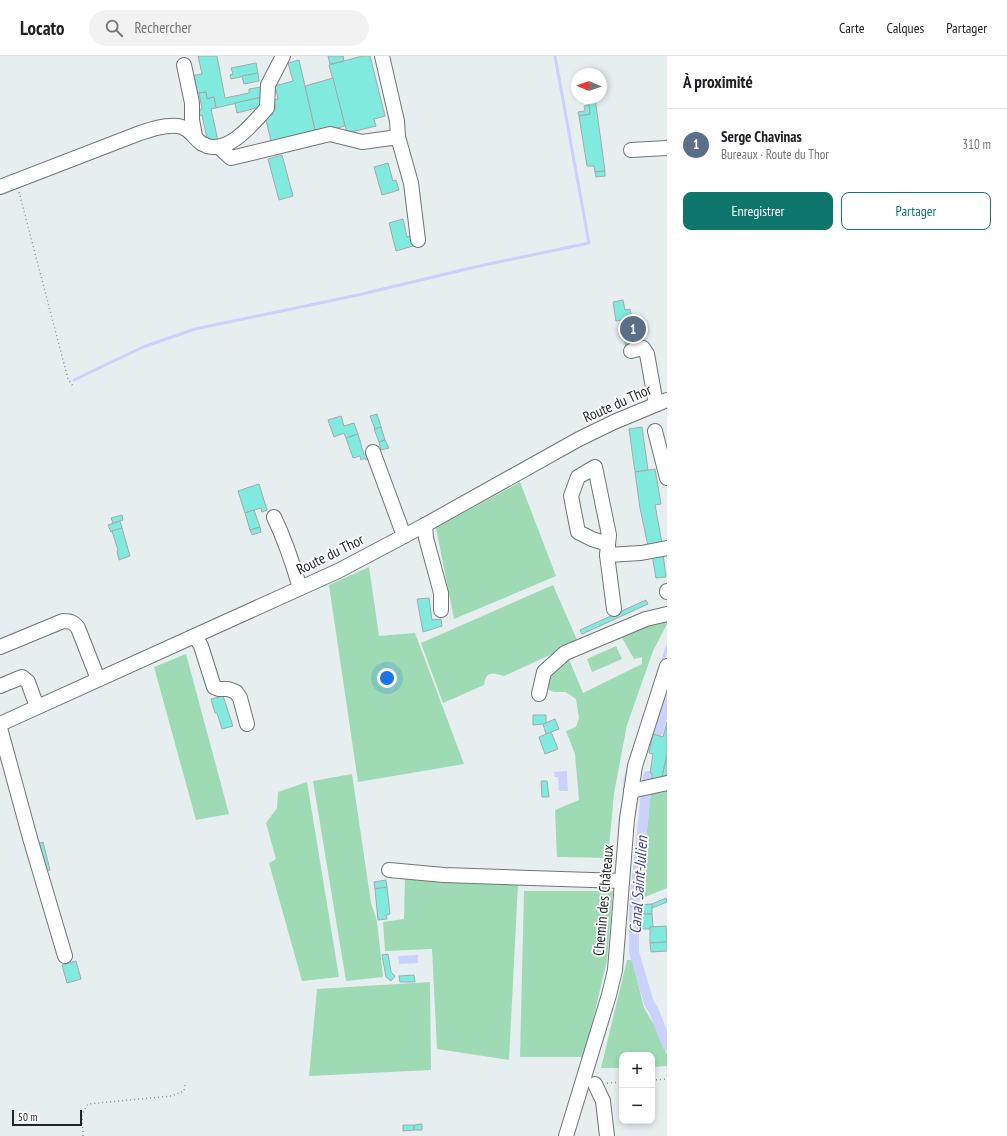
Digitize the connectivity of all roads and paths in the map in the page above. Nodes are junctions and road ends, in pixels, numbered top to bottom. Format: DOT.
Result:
graph roads {
  1 [pos="283,56"];
  2 [pos="382,56"];
  3 [pos="184,65"];
  4 [pos="195,136"];
  5 [pos="398,137"];
  6 [pos="219,147"];
  7 [pos="667,148"];
  8 [pos="631,150"];
  9 [pos="16,181"];
  10 [pos="0,187"];
  11 [pos="418,240"];
  12 [pos="631,351"];
  13 [pos="73,386"];
  14 [pos="661,402"];
  15 [pos="655,431"];
  16 [pos="373,452"];
  17 [pos="667,478"];
  18 [pos="274,518"];
  19 [pos="425,525"];
  20 [pos="404,536"];
  21 [pos="667,548"];
  22 [pos="608,549"];
  23 [pos="300,588"];
  24 [pos="614,609"];
  25 [pos="441,610"];
  26 [pos="667,614"];
  27 [pos="195,636"];
  28 [pos="0,648"];
  29 [pos="667,666"];
  30 [pos="99,679"];
  31 [pos="0,686"];
  32 [pos="539,694"];
  33 [pos="36,707"];
  34 [pos="0,724"];
  35 [pos="247,724"];
  36 [pos="0,728"];
  37 [pos="667,783"];
  38 [pos="631,791"];
  39 [pos="389,870"];
  40 [pos="622,881"];
  41 [pos="65,956"];
  42 [pos="667,1079"];
  43 [pos="655,1080"];
  44 [pos="595,1084"];
  45 [pos="185,1085"];
  46 [pos="83,1136"];
  47 [pos="566,1136"];
  48 [pos="607,1136"];
  1 -- 6 [label="street"];
  2 -- 5 [label="street"];
  3 -- 4 [label="street"];
  4 -- 6 [label="street"];
  4 -- 9 [label="street"];
  5 -- 6 [label="street"];
  5 -- 11 [label="street"];
  7 -- 8 [label="street"];
  9 -- 10 [label="street"];
  9 -- 13 [label="path"];
  12 -- 14 [label="street"];
  14 -- 19 [label="street, Route du Thor"];
  15 -- 17 [label="street"];
  16 -- 20 [label="street"];
  18 -- 23 [label="street"];
  19 -- 20 [label="street, Route du Thor"];
  19 -- 25 [label="street"];
  20 -- 23 [label="street, Route du Thor"];
  21 -- 22 [label="street"];
  22 -- 22 [label="street"];
  22 -- 24 [label="street"];
  23 -- 27 [label="street, Route du Thor"];
  26 -- 32 [label="street"];
  27 -- 30 [label="street, Route du Thor"];
  27 -- 35 [label="street"];
  28 -- 30 [label="street"];
  29 -- 38 [label="street, Chemin des Châteaux"];
  30 -- 33 [label="street, Route du Thor"];
  31 -- 33 [label="street"];
  33 -- 34 [label="street, Route du Thor"];
  36 -- 41 [label="street"];
  37 -- 38 [label="street"];
  38 -- 40 [label="street, Chemin des Châteaux"];
  39 -- 40 [label="street"];
  40 -- 47 [label="street, Chemin des Châteaux"];
  42 -- 43 [label="path"];
  44 -- 48 [label="street"];
  45 -- 46 [label="path"];
}
